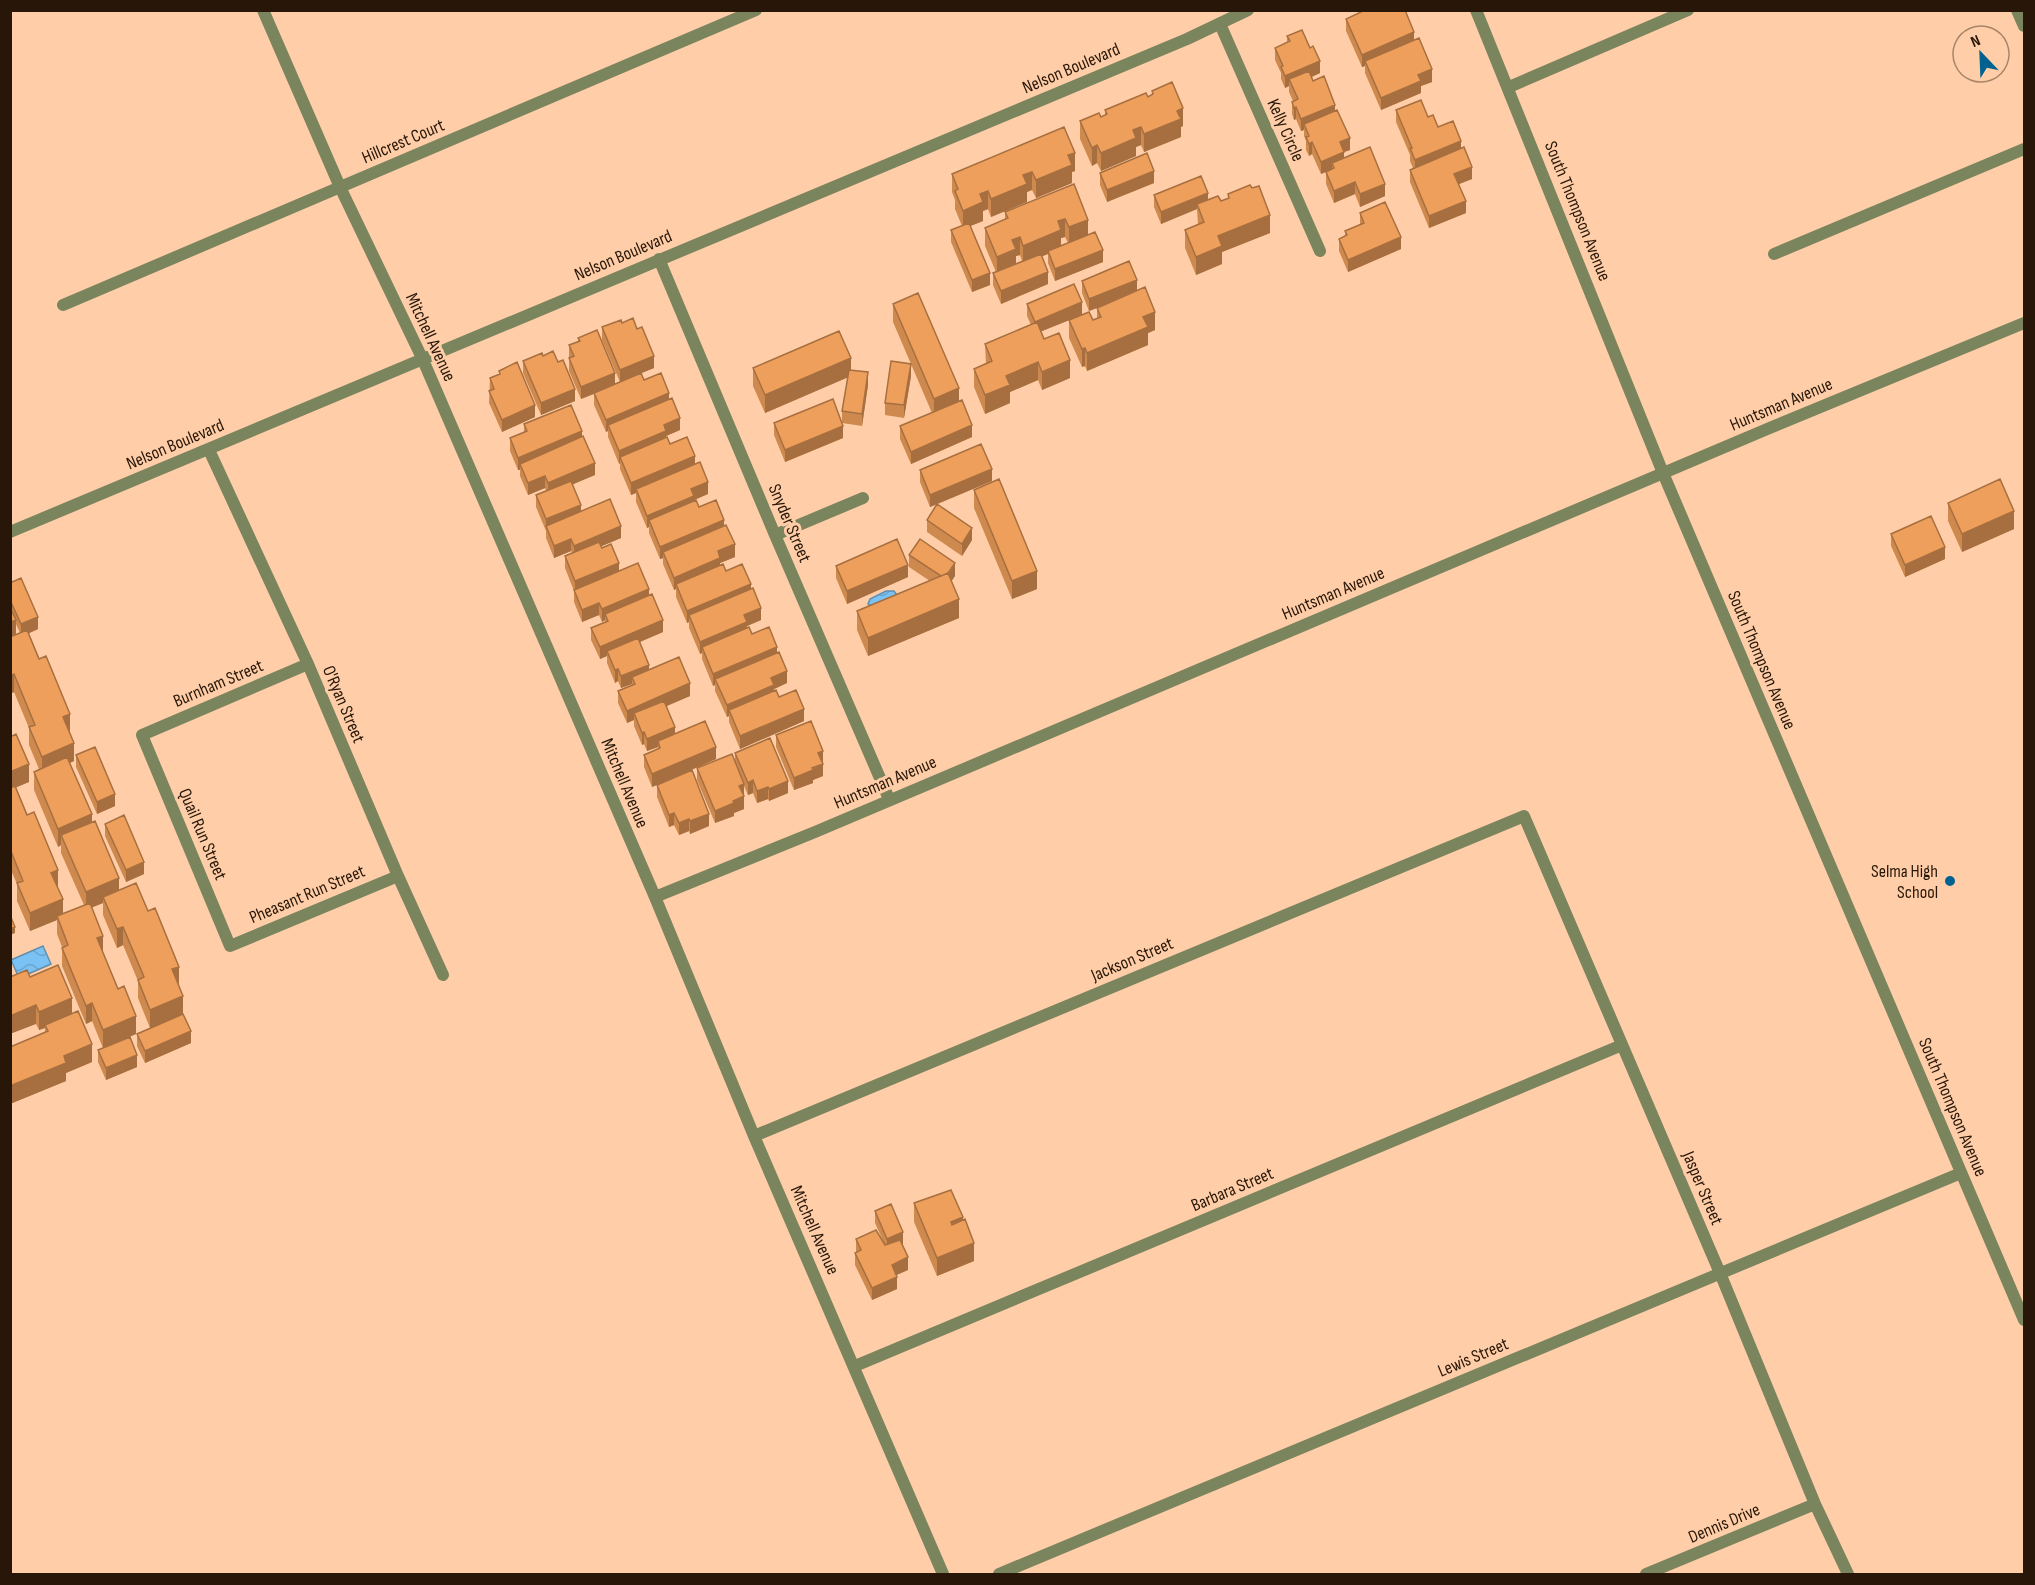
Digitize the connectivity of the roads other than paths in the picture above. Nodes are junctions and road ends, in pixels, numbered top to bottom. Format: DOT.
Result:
graph roads {
  1 [pos="263,10"];
  2 [pos="756,10"];
  3 [pos="1248,10"];
  4 [pos="1476,10"];
  5 [pos="1688,10"];
  6 [pos="2017,10"];
  7 [pos="1220,24"];
  8 [pos="2025,26"];
  9 [pos="1509,87"];
  10 [pos="2025,149"];
  11 [pos="340,187"];
  12 [pos="1320,251"];
  13 [pos="1774,254"];
  14 [pos="660,259"];
  15 [pos="63,305"];
  16 [pos="2025,323"];
  17 [pos="423,360"];
  18 [pos="209,450"];
  19 [pos="1663,473"];
  20 [pos="863,498"];
  21 [pos="10,532"];
  22 [pos="775,535"];
  23 [pos="308,664"];
  24 [pos="142,735"];
  25 [pos="890,799"];
  26 [pos="1524,816"];
  27 [pos="398,876"];
  28 [pos="655,897"];
  29 [pos="230,946"];
  30 [pos="443,975"];
  31 [pos="1623,1045"];
  32 [pos="754,1136"];
  33 [pos="1961,1173"];
  34 [pos="1720,1273"];
  35 [pos="2025,1320"];
  36 [pos="855,1366"];
  37 [pos="1815,1504"];
  38 [pos="943,1575"];
  39 [pos="999,1575"];
  40 [pos="1646,1575"];
  41 [pos="1848,1575"];
  1 -- 11 [label="street, Mitchell Avenue"];
  2 -- 11 [label="street, Hillcrest Court"];
  3 -- 7 [label="street, Nelson Boulevard"];
  4 -- 9 [label="street, South Thompson Avenue"];
  5 -- 9 [label="street"];
  6 -- 8 [label="street"];
  7 -- 12 [label="street, Kelly Circle"];
  7 -- 14 [label="street, Nelson Boulevard"];
  9 -- 19 [label="street, South Thompson Avenue"];
  10 -- 13 [label="street"];
  11 -- 15 [label="street, Hillcrest Court"];
  11 -- 17 [label="street, Mitchell Avenue"];
  14 -- 17 [label="street, Nelson Boulevard"];
  14 -- 22 [label="street, Snyder Street"];
  16 -- 19 [label="street, Huntsman Avenue"];
  17 -- 18 [label="street, Nelson Boulevard"];
  17 -- 28 [label="street, Mitchell Avenue"];
  18 -- 21 [label="street, Nelson Boulevard"];
  18 -- 23 [label="street, O'Ryan Street"];
  19 -- 25 [label="street, Huntsman Avenue"];
  19 -- 33 [label="street, South Thompson Avenue"];
  20 -- 22 [label="street"];
  22 -- 25 [label="street, Snyder Street"];
  23 -- 24 [label="street, Burnham Street"];
  23 -- 27 [label="street, O'Ryan Street"];
  24 -- 29 [label="street, Quail Run Street"];
  25 -- 28 [label="street, Huntsman Avenue"];
  26 -- 31 [label="street, Jasper Street"];
  26 -- 32 [label="street, Jackson Street"];
  27 -- 29 [label="street, Pheasant Run Street"];
  27 -- 30 [label="street, O'Ryan Street"];
  28 -- 32 [label="street, Mitchell Avenue"];
  31 -- 34 [label="street, Jasper Street"];
  31 -- 36 [label="street, Barbara Street"];
  32 -- 36 [label="street, Mitchell Avenue"];
  33 -- 34 [label="street, Lewis Street"];
  33 -- 35 [label="street, South Thompson Avenue"];
  34 -- 37 [label="street, Jasper Street"];
  34 -- 39 [label="street, Lewis Street"];
  36 -- 38 [label="street, Mitchell Avenue"];
  37 -- 40 [label="street, Dennis Drive"];
  37 -- 41 [label="street, Jasper Street"];
}
